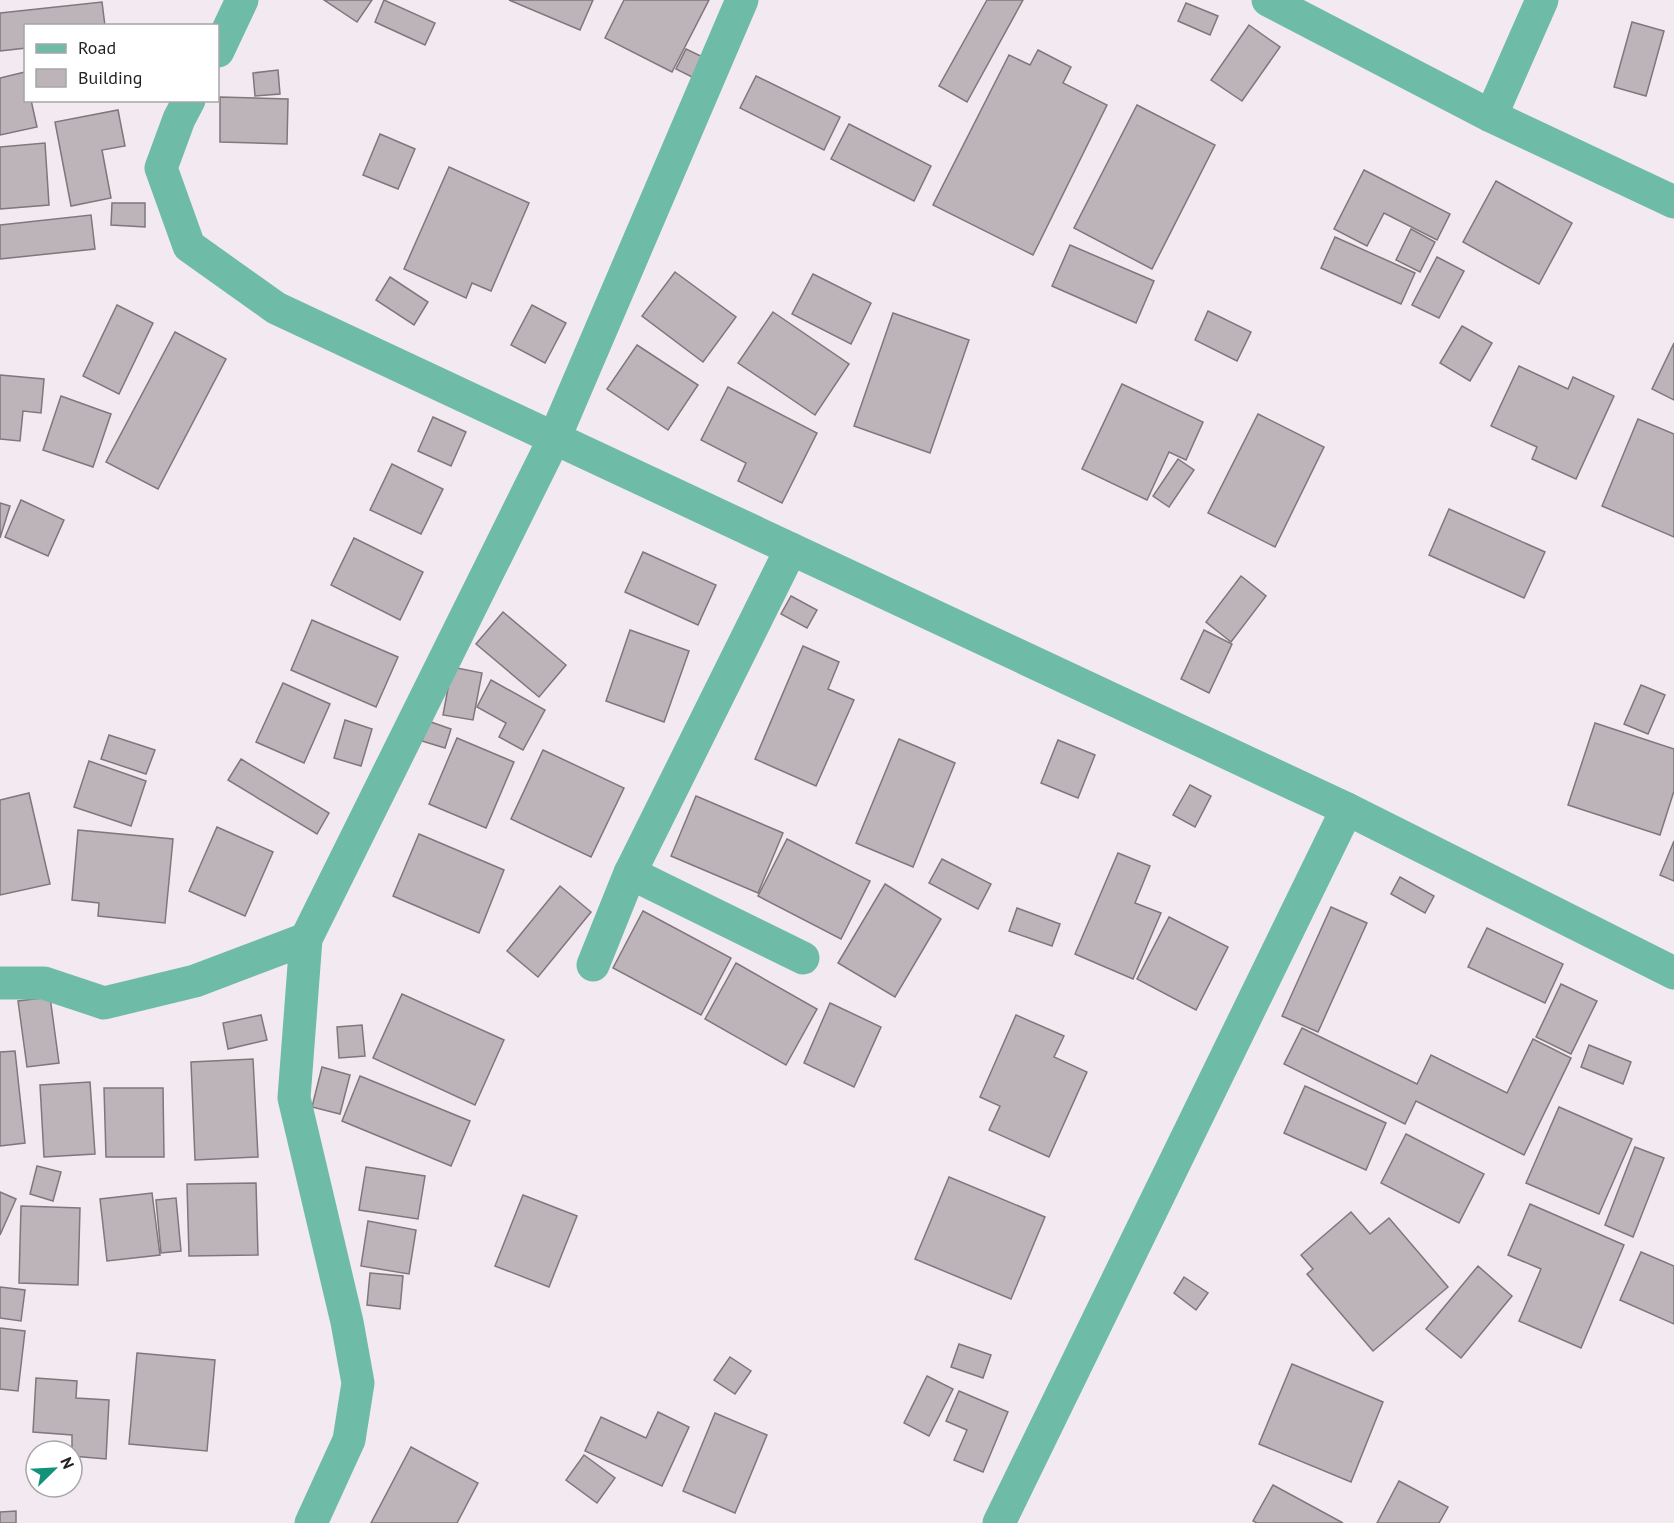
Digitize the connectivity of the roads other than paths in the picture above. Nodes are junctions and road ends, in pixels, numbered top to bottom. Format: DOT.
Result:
graph roads {
  1 [pos="242,0"];
  2 [pos="742,0"];
  3 [pos="1268,0"];
  4 [pos="1542,0"];
  5 [pos="219,49"];
  6 [pos="188,102"];
  7 [pos="1491,116"];
  8 [pos="1674,202"];
  9 [pos="555,437"];
  10 [pos="791,549"];
  11 [pos="1347,809"];
  12 [pos="630,873"];
  13 [pos="306,939"];
  14 [pos="803,958"];
  15 [pos="593,965"];
  16 [pos="1674,974"];
  17 [pos="0,983"];
  18 [pos="311,1523"];
  19 [pos="999,1523"];
  1 -- 5 [label="street"];
  2 -- 9 [label="street"];
  3 -- 7 [label="street"];
  4 -- 7 [label="street"];
  6 -- 9 [label="street"];
  7 -- 8 [label="street"];
  9 -- 10 [label="street"];
  9 -- 13 [label="street"];
  10 -- 11 [label="street"];
  10 -- 12 [label="street"];
  11 -- 16 [label="street"];
  11 -- 19 [label="street"];
  12 -- 14 [label="street"];
  12 -- 15 [label="street"];
  13 -- 17 [label="street"];
  13 -- 18 [label="street"];
}
